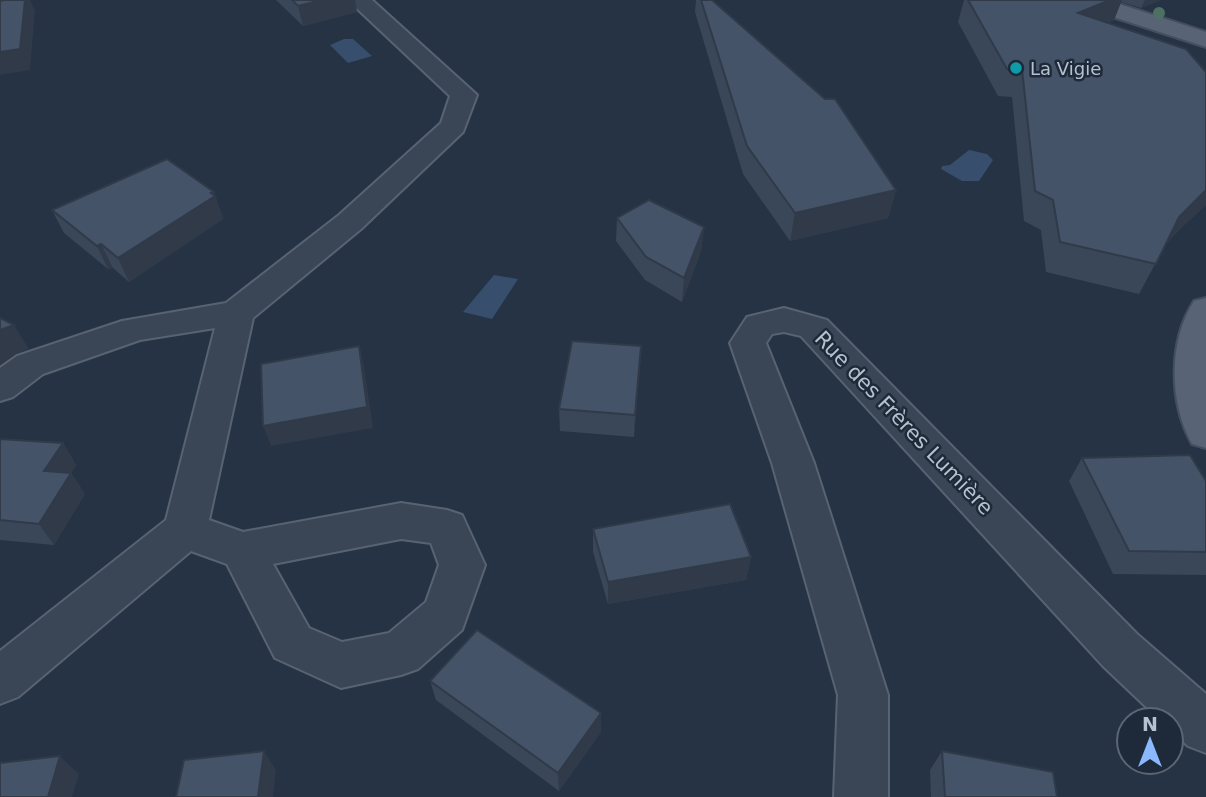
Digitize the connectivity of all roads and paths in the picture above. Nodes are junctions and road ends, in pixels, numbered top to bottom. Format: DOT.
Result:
graph roads {
  1 [pos="359,0"];
  2 [pos="1084,0"];
  3 [pos="1206,40"];
  4 [pos="1206,309"];
  5 [pos="236,313"];
  6 [pos="0,387"];
  7 [pos="1206,433"];
  8 [pos="185,530"];
  9 [pos="243,551"];
  10 [pos="0,681"];
  11 [pos="1206,728"];
  12 [pos="861,797"];
  1 -- 5 [label="street"];
  2 -- 3 [label="main road"];
  4 -- 7 [label="main road"];
  5 -- 6 [label="street"];
  5 -- 8 [label="street"];
  8 -- 9 [label="street"];
  8 -- 10 [label="street"];
  9 -- 9 [label="street"];
  11 -- 12 [label="street, Rue des Frères Lumière"];
}
